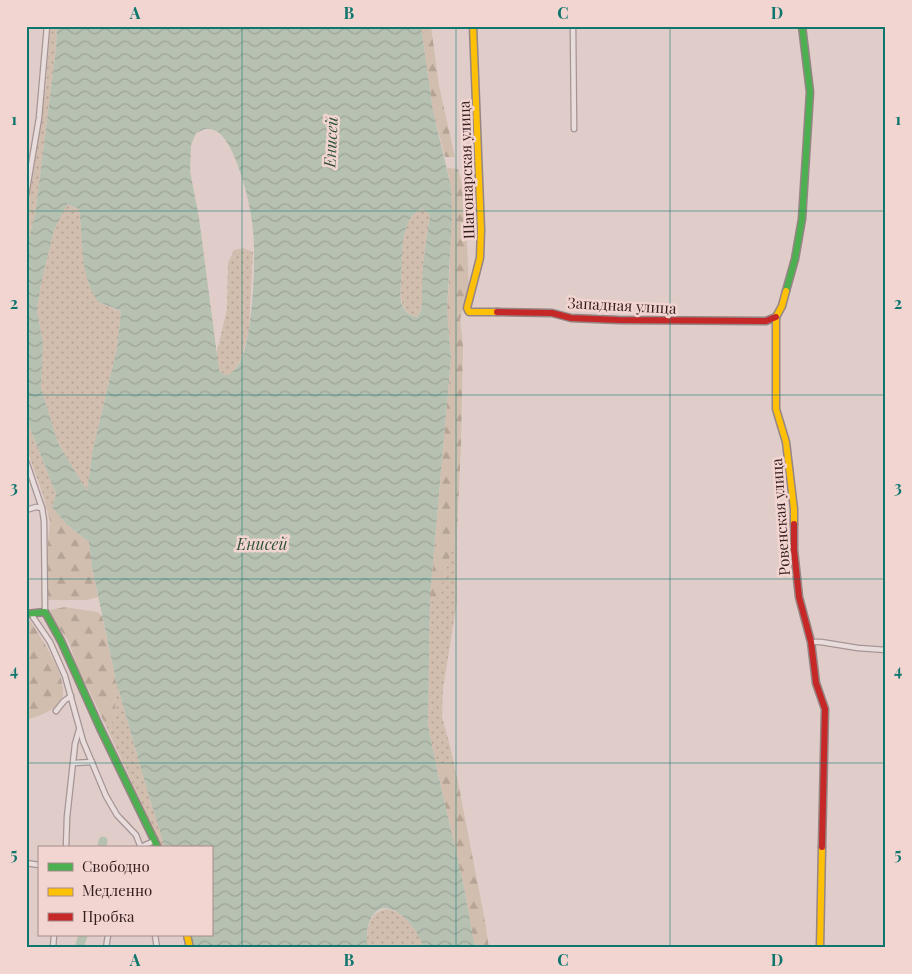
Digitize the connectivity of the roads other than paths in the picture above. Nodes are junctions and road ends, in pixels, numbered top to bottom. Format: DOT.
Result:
graph roads {
  1 [pos="47,26"];
  2 [pos="473,26"];
  3 [pos="573,26"];
  4 [pos="802,26"];
  5 [pos="574,129"];
  6 [pos="26,194"];
  7 [pos="468,311"];
  8 [pos="776,317"];
  9 [pos="26,461"];
  10 [pos="42,508"];
  11 [pos="26,510"];
  12 [pos="45,612"];
  13 [pos="29,614"];
  14 [pos="811,642"];
  15 [pos="886,650"];
  16 [pos="71,696"];
  17 [pos="56,711"];
  18 [pos="79,729"];
  19 [pos="92,762"];
  20 [pos="74,763"];
  21 [pos="154,840"];
  22 [pos="66,846"];
  23 [pos="141,846"];
  24 [pos="143,846"];
  25 [pos="157,846"];
  26 [pos="820,948"];
  1 -- 6 [label="street"];
  2 -- 7 [label="street, Шагонарская улица"];
  3 -- 5 [label="street"];
  4 -- 8 [label="street, Ровенская улица"];
  7 -- 8 [label="street, Западная улица"];
  8 -- 14 [label="street, Ровенская улица"];
  9 -- 10 [label="street"];
  10 -- 11 [label="street"];
  10 -- 12 [label="street"];
  12 -- 13 [label="street"];
  12 -- 21 [label="street"];
  13 -- 16 [label="street"];
  14 -- 15 [label="street"];
  14 -- 26 [label="street, Ровенская улица"];
  16 -- 17 [label="street"];
  16 -- 18 [label="street"];
  18 -- 19 [label="street"];
  18 -- 20 [label="street"];
  19 -- 20 [label="street"];
  19 -- 23 [label="street"];
  20 -- 22 [label="street"];
  21 -- 24 [label="street"];
  21 -- 25 [label="street"];
}
